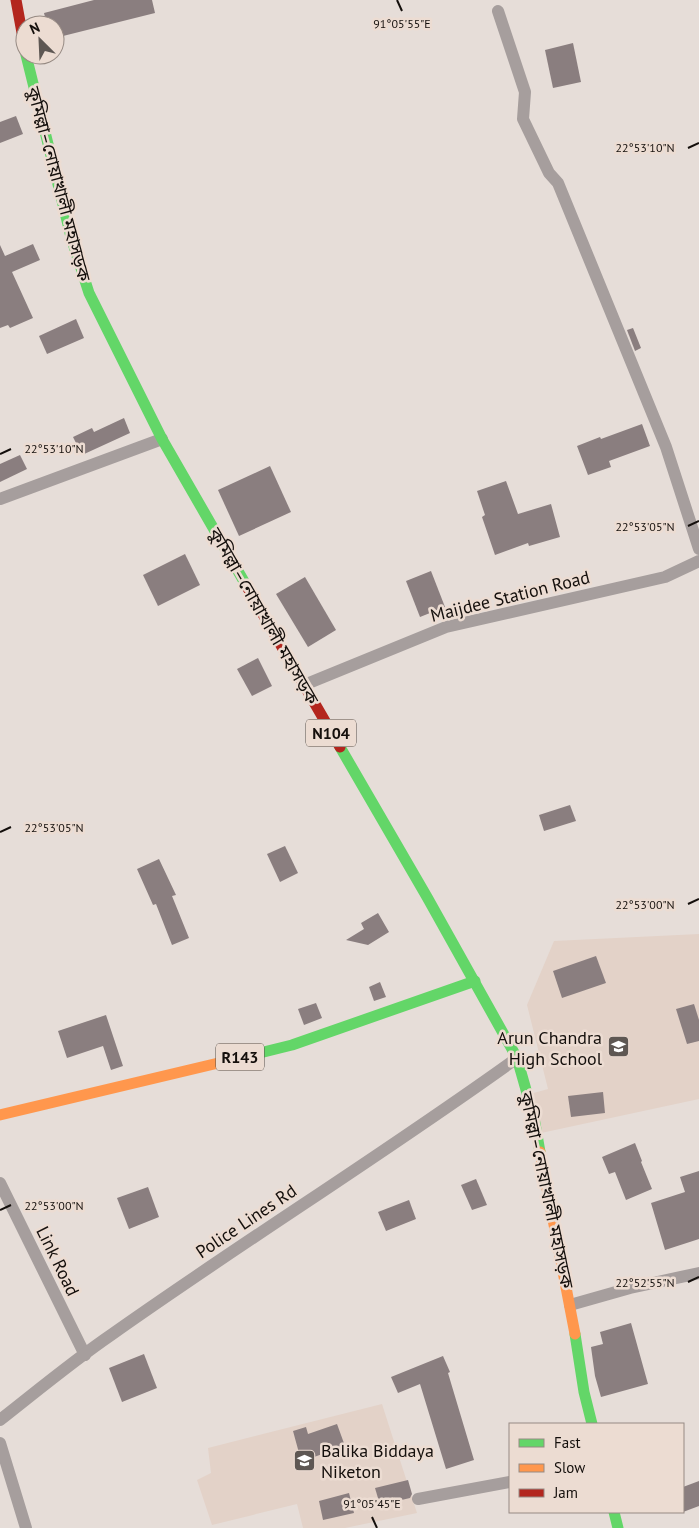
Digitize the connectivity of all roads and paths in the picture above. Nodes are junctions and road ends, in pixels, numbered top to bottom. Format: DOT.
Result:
graph roads {
  1 [pos="16,0"];
  2 [pos="498,11"];
  3 [pos="19,15"];
  4 [pos="28,65"];
  5 [pos="162,439"];
  6 [pos="0,499"];
  7 [pos="699,549"];
  8 [pos="699,561"];
  9 [pos="304,685"];
  10 [pos="475,981"];
  11 [pos="517,1058"];
  12 [pos="0,1115"];
  13 [pos="0,1184"];
  14 [pos="699,1273"];
  15 [pos="570,1305"];
  16 [pos="85,1354"];
  17 [pos="0,1420"];
  18 [pos="592,1423"];
  19 [pos="0,1443"];
  20 [pos="509,1482"];
  21 [pos="418,1499"];
  22 [pos="614,1513"];
  23 [pos="26,1528"];
  24 [pos="618,1528"];
  1 -- 3 [label="main road"];
  2 -- 7 [label="street"];
  4 -- 5 [label="main road, কুমিল্লা–নোয়াখালী মহাসড়ক / N104"];
  5 -- 6 [label="street"];
  5 -- 9 [label="main road, কুমিল্লা–নোয়াখালী মহাসড়ক / N104"];
  8 -- 9 [label="street, Maijdee Station Road"];
  9 -- 10 [label="main road, কুমিল্লা–নোয়াখালী মহাসড়ক / N104"];
  10 -- 11 [label="main road, কুমিল্লা–নোয়াখালী মহাসড়ক / N104"];
  10 -- 12 [label="main road, R143"];
  11 -- 15 [label="main road, কুমিল্লা–নোয়াখালী মহাসড়ক / N104"];
  11 -- 16 [label="street, Police Lines Rd"];
  13 -- 16 [label="street, Link Road"];
  14 -- 15 [label="street"];
  15 -- 18 [label="main road, কুমিল্লা–নোয়াখালী মহাসড়ক / N104"];
  16 -- 17 [label="street, Police Lines Rd"];
  19 -- 23 [label="street"];
  20 -- 21 [label="street"];
  22 -- 24 [label="main road"];
}
